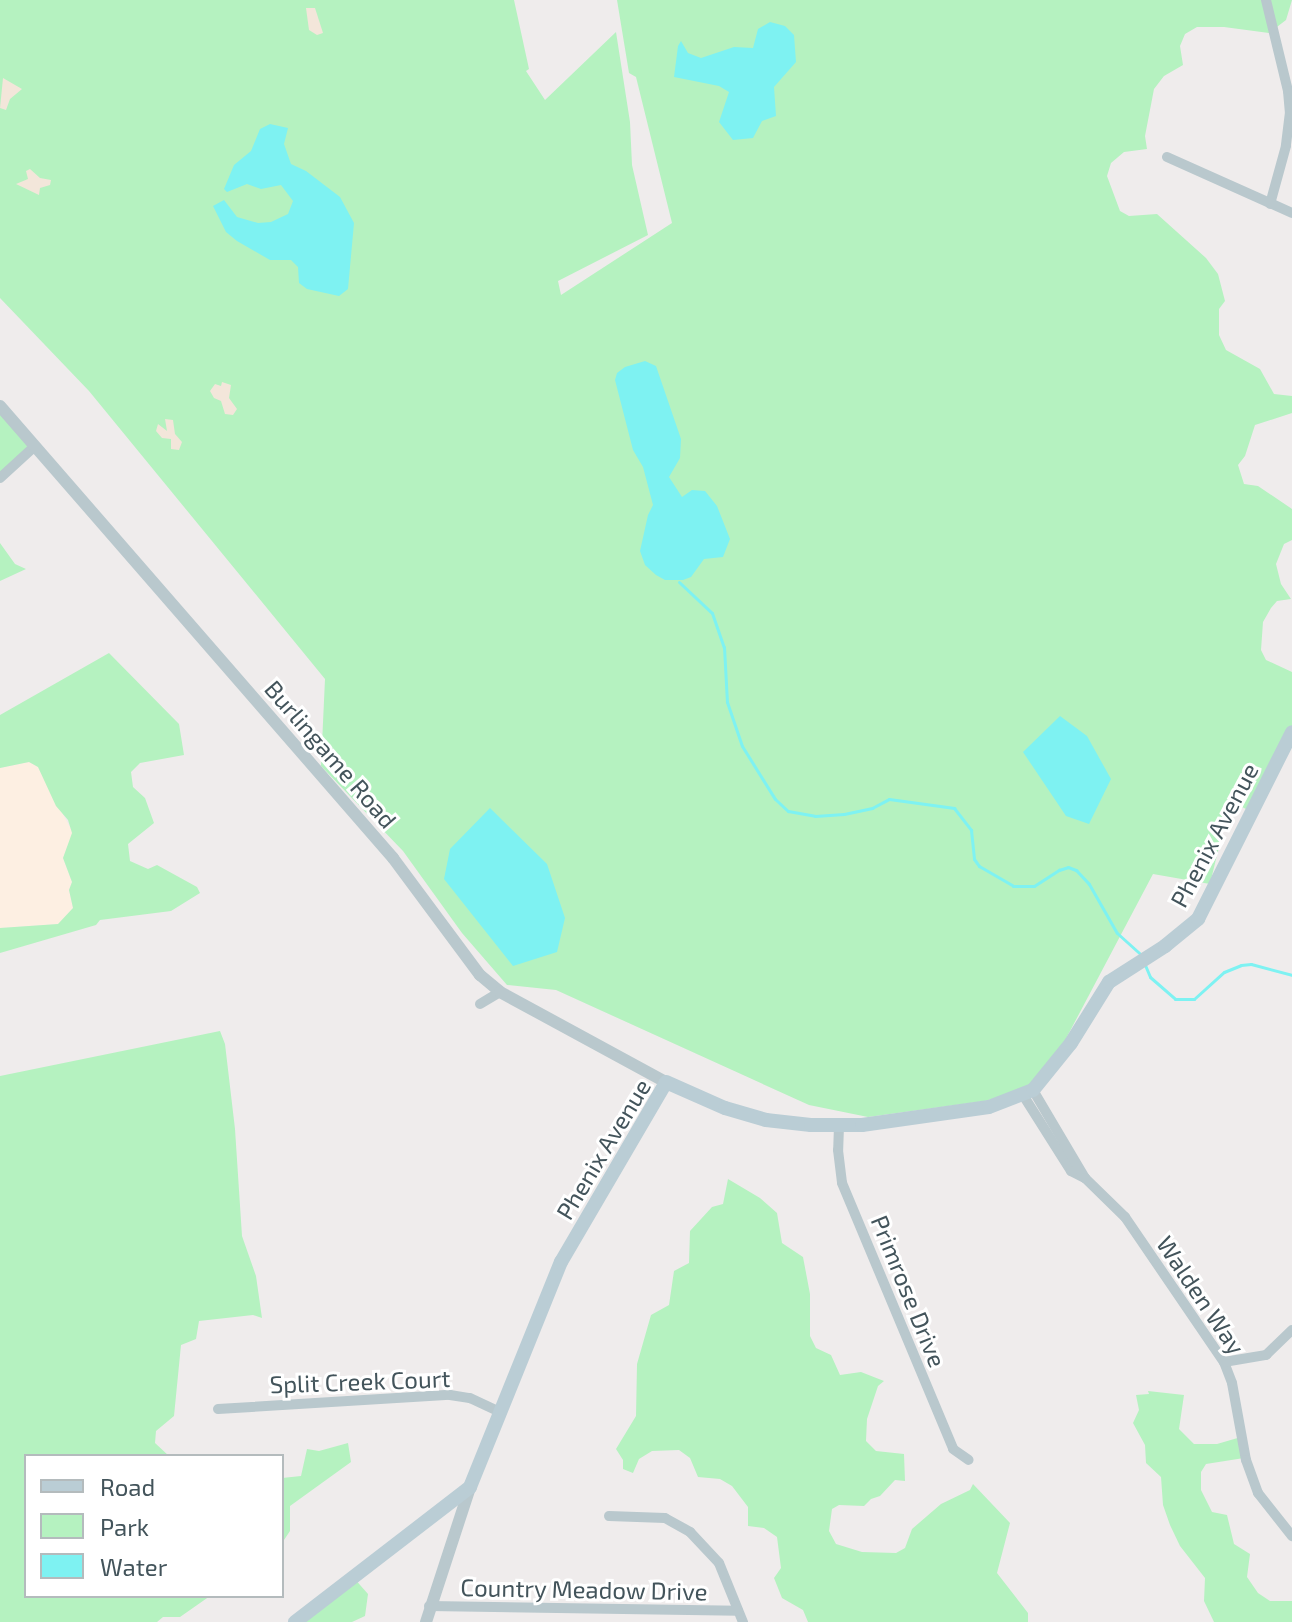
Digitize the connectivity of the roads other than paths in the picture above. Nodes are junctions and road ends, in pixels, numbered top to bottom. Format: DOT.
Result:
graph roads {
  1 [pos="1266,0"];
  2 [pos="1167,157"];
  3 [pos="1270,204"];
  4 [pos="1292,213"];
  5 [pos="0,406"];
  6 [pos="35,446"];
  7 [pos="0,478"];
  8 [pos="1292,732"];
  9 [pos="500,992"];
  10 [pos="480,1004"];
  11 [pos="666,1082"];
  12 [pos="1028,1092"];
  13 [pos="839,1126"];
  14 [pos="1292,1330"];
  15 [pos="1224,1362"];
  16 [pos="218,1409"];
  17 [pos="500,1412"];
  18 [pos="969,1460"];
  19 [pos="470,1487"];
  20 [pos="609,1516"];
  21 [pos="1292,1536"];
  22 [pos="429,1606"];
  23 [pos="741,1617"];
  24 [pos="295,1622"];
  25 [pos="426,1622"];
  1 -- 3 [label="street"];
  2 -- 3 [label="street"];
  3 -- 4 [label="street"];
  5 -- 6 [label="street, Burlingame Road"];
  6 -- 7 [label="street"];
  6 -- 9 [label="street, Burlingame Road"];
  8 -- 12 [label="main road, Phenix Avenue"];
  9 -- 10 [label="street"];
  9 -- 11 [label="street, Burlingame Road"];
  11 -- 13 [label="main road, Phenix Avenue"];
  11 -- 17 [label="main road, Phenix Avenue"];
  12 -- 13 [label="main road, Phenix Avenue"];
  12 -- 15 [label="street, Walden Way"];
  13 -- 18 [label="street, Primrose Drive"];
  14 -- 15 [label="street"];
  15 -- 21 [label="street, Walden Way"];
  16 -- 17 [label="street, Split Creek Court"];
  17 -- 19 [label="main road, Phenix Avenue"];
  19 -- 22 [label="street"];
  19 -- 24 [label="main road"];
  20 -- 23 [label="street"];
  22 -- 23 [label="street, Country Meadow Drive"];
  22 -- 25 [label="street"];
}
